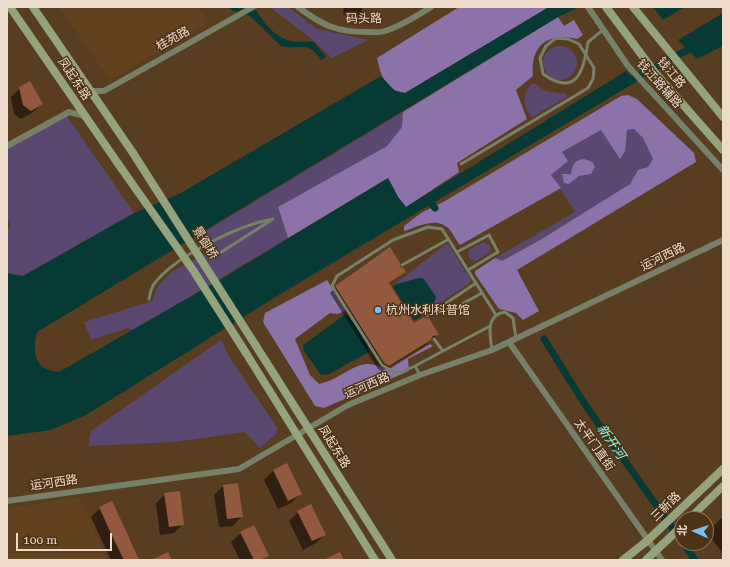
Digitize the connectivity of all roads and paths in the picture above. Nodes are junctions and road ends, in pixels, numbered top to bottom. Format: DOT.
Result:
graph roads {
  1 [pos="33,7"];
  2 [pos="298,7"];
  3 [pos="431,7"];
  4 [pos="588,7"];
  5 [pos="606,7"];
  6 [pos="633,7"];
  7 [pos="11,8"];
  8 [pos="252,8"];
  9 [pos="603,30"];
  10 [pos="90,91"];
  11 [pos="104,91"];
  12 [pos="73,97"];
  13 [pos="101,106"];
  14 [pos="69,112"];
  15 [pos="85,116"];
  16 [pos="723,117"];
  17 [pos="7,146"];
  18 [pos="723,150"];
  19 [pos="133,153"];
  20 [pos="118,164"];
  21 [pos="461,164"];
  22 [pos="723,170"];
  23 [pos="449,239"];
  24 [pos="723,240"];
  25 [pos="457,252"];
  26 [pos="212,258"];
  27 [pos="402,266"];
  28 [pos="468,270"];
  29 [pos="476,283"];
  30 [pos="482,292"];
  31 [pos="149,299"];
  32 [pos="453,309"];
  33 [pos="496,315"];
  34 [pos="428,316"];
  35 [pos="490,326"];
  36 [pos="434,339"];
  37 [pos="516,339"];
  38 [pos="509,342"];
  39 [pos="256,346"];
  40 [pos="492,350"];
  41 [pos="443,351"];
  42 [pos="246,353"];
  43 [pos="415,366"];
  44 [pos="420,375"];
  45 [pos="308,429"];
  46 [pos="298,435"];
  47 [pos="723,469"];
  48 [pos="723,486"];
  49 [pos="7,501"];
  50 [pos="697,511"];
  51 [pos="674,534"];
  52 [pos="648,541"];
  53 [pos="656,552"];
  54 [pos="375,560"];
  55 [pos="392,560"];
  56 [pos="623,560"];
  57 [pos="646,560"];
  58 [pos="662,560"];
  1 -- 10 [label="main road, 凤起东路"];
  2 -- 3 [label="street, 码头路"];
  4 -- 9 [label="street, 钱江路辅路"];
  5 -- 18 [label="main road, 钱江路"];
  6 -- 16 [label="main road, 钱江路"];
  7 -- 12 [label="main road, 凤起东路"];
  8 -- 11 [label="street, 桂苑路"];
  9 -- 21 [label="lane, bridge"];
  9 -- 22 [label="street, 钱江路辅路"];
  10 -- 11 [label="street, 桂苑路"];
  10 -- 13 [label="main road, 凤起东路"];
  11 -- 13 [label="street"];
  12 -- 14 [label="street"];
  12 -- 15 [label="main road, 凤起东路"];
  13 -- 19 [label="main road, 凤起东路"];
  14 -- 15 [label="street"];
  14 -- 17 [label="street"];
  15 -- 20 [label="main road, 凤起东路"];
  19 -- 39 [label="main road, 景御桥, bridge"];
  20 -- 42 [label="main road, 景御桥, bridge"];
  23 -- 25 [label="lane"];
  23 -- 27 [label="lane"];
  23 -- 43 [label="lane"];
  24 -- 37 [label="street, 运河西路"];
  25 -- 28 [label="lane"];
  25 -- 28 [label="lane"];
  26 -- 31 [label="lane"];
  28 -- 29 [label="lane"];
  29 -- 30 [label="lane"];
  29 -- 34 [label="lane"];
  30 -- 32 [label="lane"];
  30 -- 33 [label="lane"];
  33 -- 35 [label="lane"];
  33 -- 37 [label="lane"];
  35 -- 40 [label="lane"];
  35 -- 41 [label="lane"];
  36 -- 41 [label="lane"];
  37 -- 38 [label="street, 运河西路"];
  38 -- 40 [label="street, 运河西路"];
  38 -- 52 [label="street, 太平门直街"];
  39 -- 45 [label="main road, 凤起东路"];
  40 -- 44 [label="street, 运河西路"];
  41 -- 43 [label="lane"];
  42 -- 46 [label="main road, 凤起东路"];
  43 -- 44 [label="lane"];
  44 -- 45 [label="street, 运河西路"];
  45 -- 46 [label="street, 运河西路"];
  45 -- 55 [label="main road, 凤起东路"];
  46 -- 49 [label="street, 运河西路"];
  46 -- 54 [label="main road, 凤起东路"];
  47 -- 52 [label="main road, 三新路"];
  48 -- 50 [label="main road, 三新路"];
  51 -- 53 [label="main road, 三新路"];
  52 -- 53 [label="street, 太平门直街"];
  52 -- 56 [label="main road, 三新路"];
  53 -- 57 [label="main road, 三新路"];
  53 -- 58 [label="street, 太平门直街"];
}
